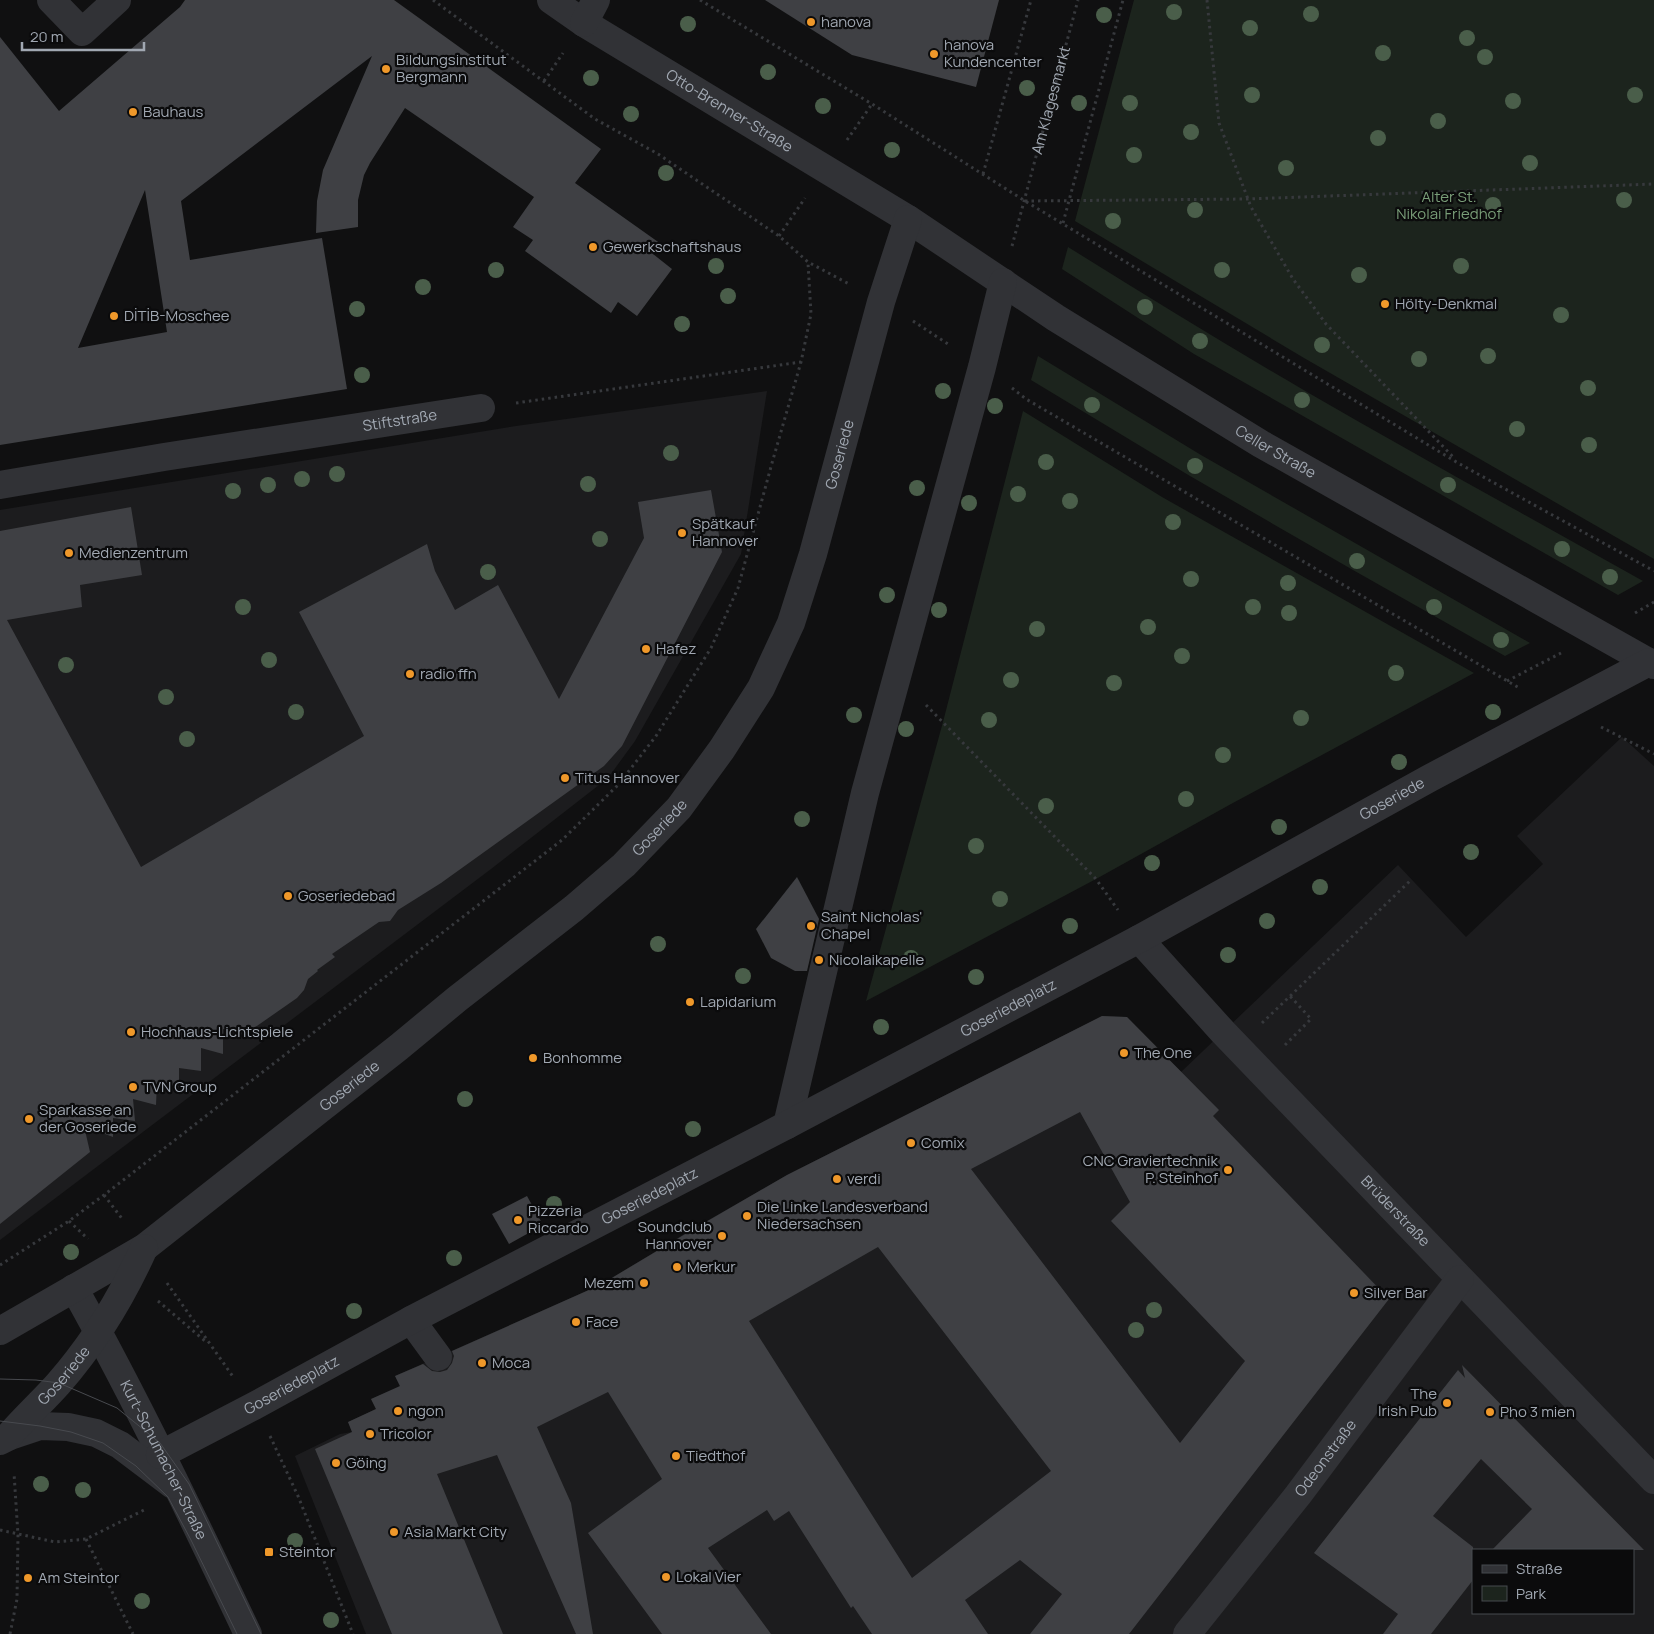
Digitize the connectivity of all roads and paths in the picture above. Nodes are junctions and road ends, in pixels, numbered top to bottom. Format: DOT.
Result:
graph roads {
  1 [pos="51,0"];
  2 [pos="117,0"];
  3 [pos="433,0"];
  4 [pos="552,0"];
  5 [pos="700,0"];
  6 [pos="1031,0"];
  7 [pos="1078,0"];
  8 [pos="1123,0"];
  9 [pos="1207,0"];
  10 [pos="590,12"];
  11 [pos="983,174"];
  12 [pos="1654,184"];
  13 [pos="1248,199"];
  14 [pos="1070,200"];
  15 [pos="1024,201"];
  16 [pos="908,219"];
  17 [pos="1063,223"];
  18 [pos="1003,282"];
  19 [pos="801,362"];
  20 [pos="982,367"];
  21 [pos="481,408"];
  22 [pos="1458,463"];
  23 [pos="0,485"];
  24 [pos="1654,570"];
  25 [pos="1652,664"];
  26 [pos="896,677"];
  27 [pos="1561,709"];
  28 [pos="1654,754"];
  29 [pos="1412,879"];
  30 [pos="1138,939"];
  31 [pos="1290,996"];
  32 [pos="1264,1021"];
  33 [pos="1286,1044"];
  34 [pos="787,1125"];
  35 [pos="104,1195"];
  36 [pos="127,1225"];
  37 [pos="144,1248"];
  38 [pos="0,1265"];
  39 [pos="163,1276"];
  40 [pos="1460,1279"];
  41 [pos="74,1288"];
  42 [pos="411,1320"];
  43 [pos="0,1331"];
  44 [pos="98,1333"];
  45 [pos="438,1357"];
  46 [pos="254,1406"];
  47 [pos="4,1439"];
  48 [pos="160,1455"];
  49 [pos="13,1465"];
  50 [pos="1654,1480"];
  51 [pos="179,1490"];
  52 [pos="147,1508"];
  53 [pos="0,1530"];
  54 [pos="18,1535"];
  55 [pos="86,1539"];
  56 [pos="10,1634"];
  57 [pos="133,1634"];
  58 [pos="248,1634"];
  59 [pos="354,1634"];
  60 [pos="1187,1634"];
  1 -- 2 [label="street"];
  3 -- 19 [label="path"];
  4 -- 10 [label="street, Otto-Brenner-Straße"];
  5 -- 11 [label="path"];
  6 -- 11 [label="path"];
  7 -- 15 [label="path, Am Klagesmarkt"];
  8 -- 14 [label="path"];
  9 -- 13 [label="path"];
  10 -- 16 [label="street, Otto-Brenner-Straße"];
  11 -- 15 [label="path"];
  12 -- 13 [label="path"];
  13 -- 14 [label="path"];
  13 -- 22 [label="path"];
  14 -- 15 [label="path"];
  14 -- 17 [label="path"];
  15 -- 17 [label="path"];
  15 -- 18 [label="path, Am Klagesmarkt"];
  16 -- 18 [label="street, Celler Straße"];
  16 -- 37 [label="street, Goseriede"];
  17 -- 22 [label="path"];
  18 -- 20 [label="street"];
  18 -- 25 [label="street, Celler Straße"];
  19 -- 21 [label="path"];
  19 -- 35 [label="path"];
  20 -- 26 [label="street"];
  20 -- 27 [label="path"];
  21 -- 23 [label="street, Stiftstraße"];
  22 -- 24 [label="path"];
  25 -- 27 [label="street, Goseriede"];
  26 -- 30 [label="path"];
  26 -- 34 [label="street"];
  27 -- 28 [label="path"];
  27 -- 30 [label="street, Goseriede"];
  29 -- 31 [label="path"];
  30 -- 34 [label="street, Goseriedeplatz"];
  30 -- 40 [label="street, Brüderstraße"];
  31 -- 32 [label="path"];
  31 -- 33 [label="path"];
  34 -- 42 [label="street, Goseriedeplatz"];
  35 -- 36 [label="path"];
  35 -- 38 [label="path"];
  37 -- 41 [label="street, Goseriede"];
  37 -- 44 [label="street, Goseriede"];
  39 -- 46 [label="path"];
  40 -- 50 [label="street, Brüderstraße"];
  40 -- 60 [label="street, Odeonstraße"];
  41 -- 43 [label="street, Goseriede"];
  41 -- 44 [label="street, Kurt-Schumacher-Straße"];
  42 -- 45 [label="street"];
  42 -- 46 [label="street, Goseriedeplatz"];
  44 -- 47 [label="street, Goseriede"];
  44 -- 48 [label="street, Kurt-Schumacher-Straße"];
  46 -- 48 [label="street, Goseriedeplatz"];
  46 -- 59 [label="path"];
  47 -- 51 [label="street"];
  48 -- 51 [label="street, Kurt-Schumacher-Straße"];
  49 -- 54 [label="path"];
  51 -- 58 [label="street, Kurt-Schumacher-Straße"];
  52 -- 55 [label="path"];
  53 -- 54 [label="path"];
  54 -- 55 [label="path"];
  54 -- 56 [label="path"];
  55 -- 57 [label="path"];
}
